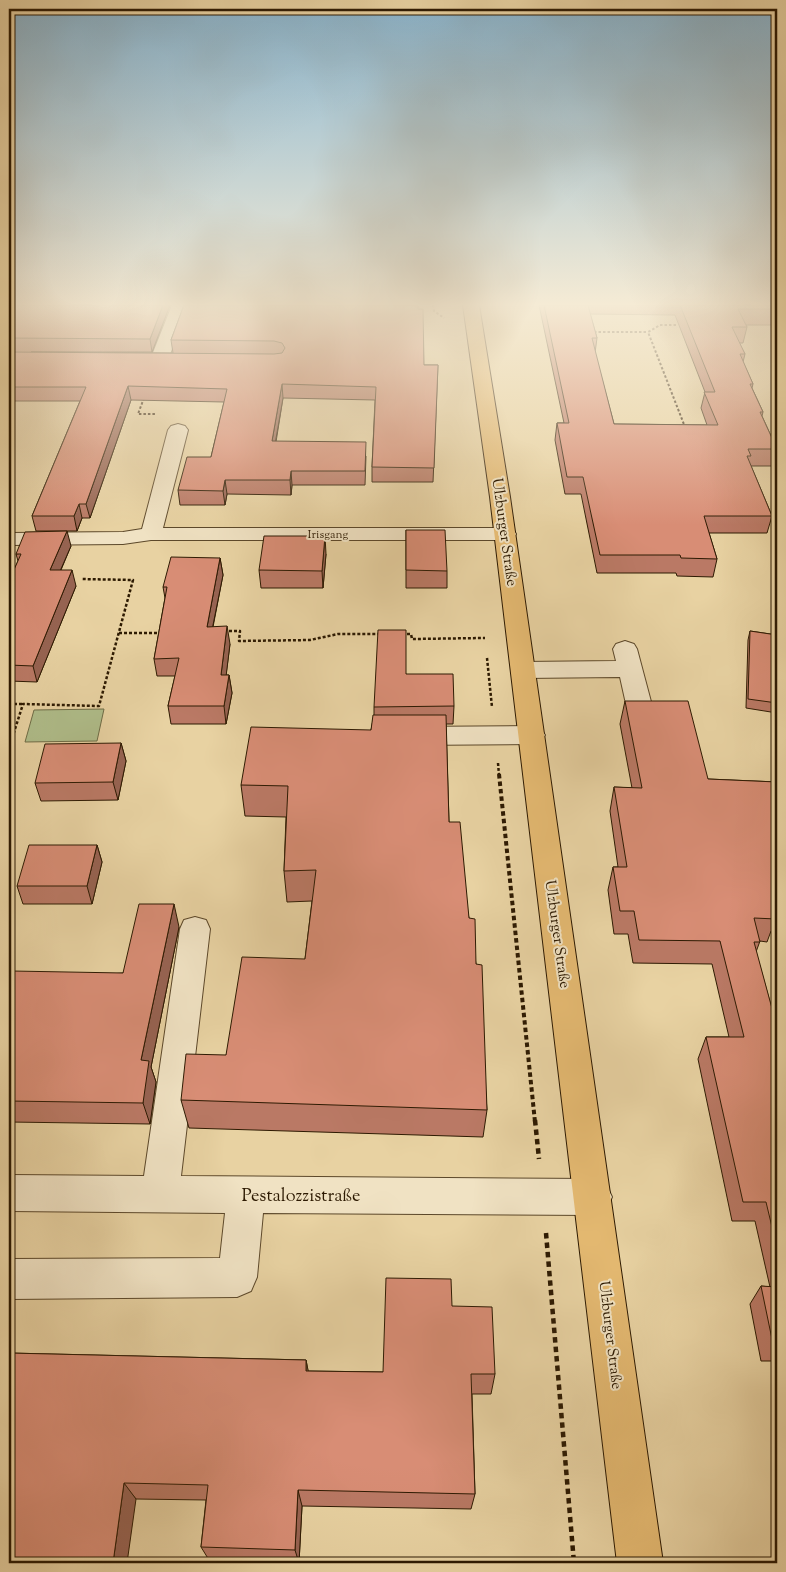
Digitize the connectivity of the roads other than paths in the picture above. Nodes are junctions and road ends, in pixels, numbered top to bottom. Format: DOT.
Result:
graph roads {
  1 [pos="482,378"];
  2 [pos="178,430"];
  3 [pos="151,534"];
  4 [pos="505,534"];
  5 [pos="9,539"];
  6 [pos="523,670"];
  7 [pos="641,713"];
  8 [pos="532,735"];
  9 [pos="386,736"];
  10 [pos="195,929"];
  11 [pos="9,1193"];
  12 [pos="160,1194"];
  13 [pos="246,1195"];
  14 [pos="593,1197"];
  15 [pos="9,1279"];
  16 [pos="640,1563"];
  1 -- 4 [label="main road, Ulzburger Straße"];
  2 -- 3 [label="street"];
  3 -- 4 [label="street, Irisgang"];
  3 -- 5 [label="street, Irisgang"];
  4 -- 6 [label="main road, Ulzburger Straße"];
  6 -- 7 [label="street"];
  6 -- 8 [label="main road, Ulzburger Straße"];
  8 -- 9 [label="street"];
  8 -- 14 [label="main road, Ulzburger Straße"];
  10 -- 12 [label="street"];
  11 -- 12 [label="street, Pestalozzistraße"];
  12 -- 13 [label="street, Pestalozzistraße"];
  13 -- 14 [label="street, Pestalozzistraße"];
  13 -- 15 [label="street"];
  14 -- 16 [label="main road, Ulzburger Straße"];
}
